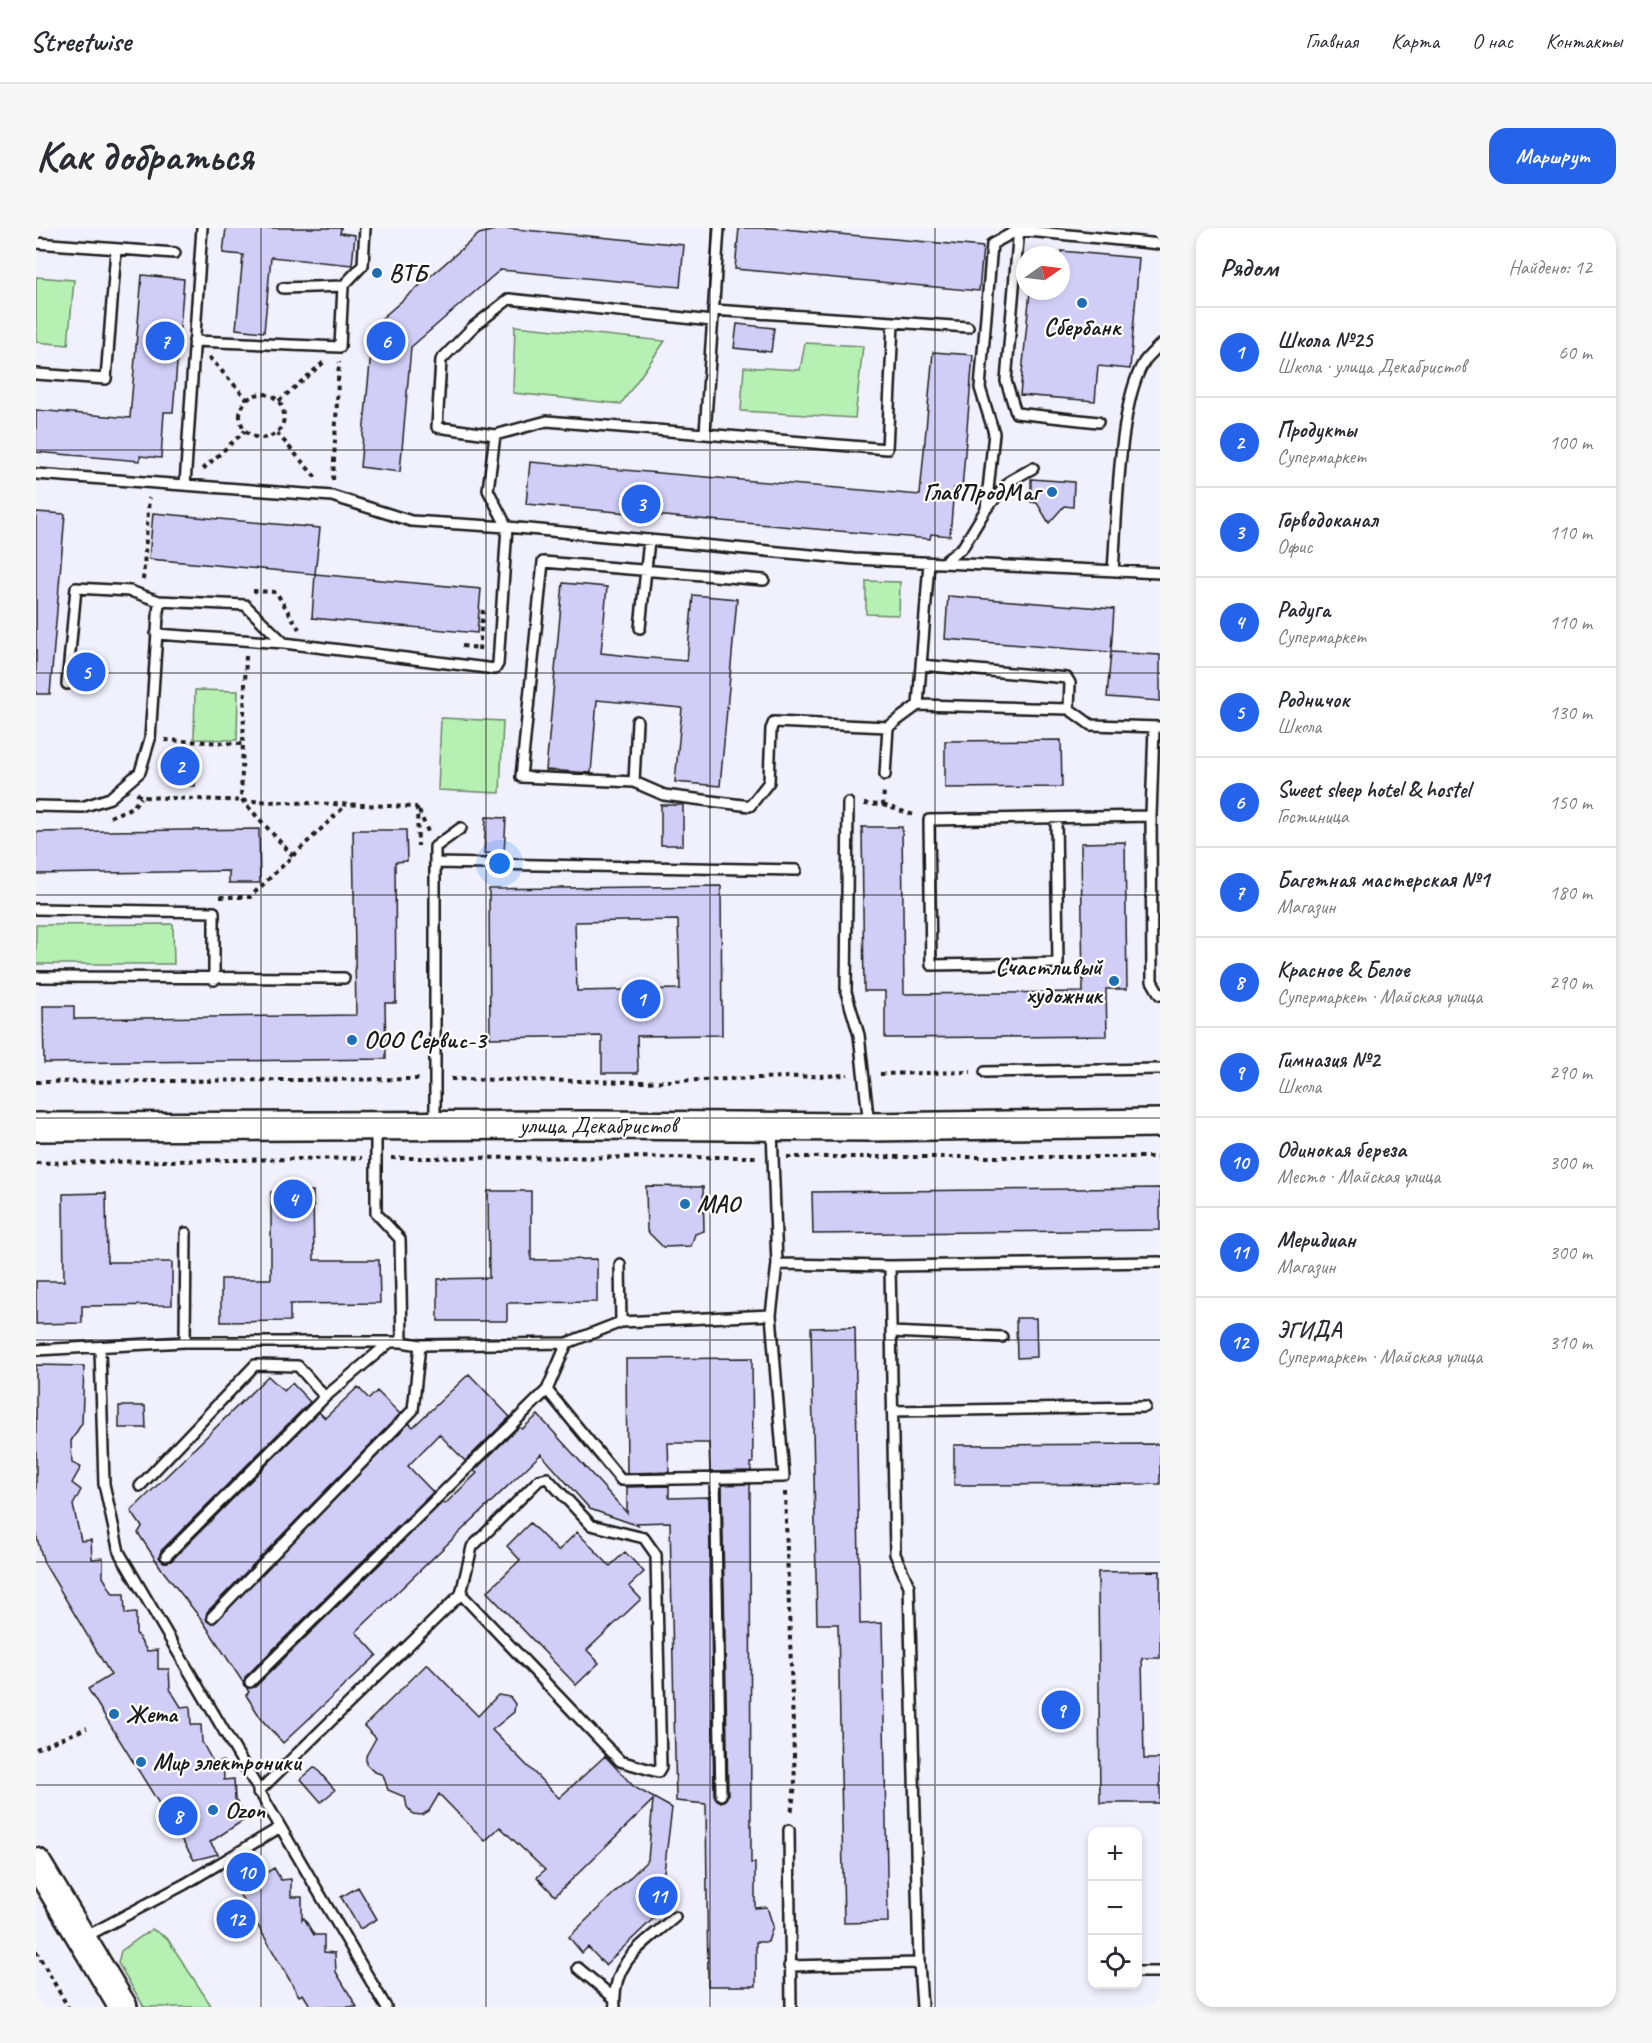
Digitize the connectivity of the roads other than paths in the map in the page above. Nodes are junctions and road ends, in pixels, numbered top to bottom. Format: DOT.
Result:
graph roads {
  1 [pos="202,228"];
  2 [pos="365,228"];
  3 [pos="719,228"];
  4 [pos="1019,229"];
  5 [pos="36,243"];
  6 [pos="1160,244"];
  7 [pos="116,250"];
  8 [pos="175,253"];
  9 [pos="343,286"];
  10 [pos="283,288"];
  11 [pos="713,310"];
  12 [pos="712,321"];
  13 [pos="893,324"];
  14 [pos="968,327"];
  15 [pos="194,341"];
  16 [pos="1160,345"];
  17 [pos="36,374"];
  18 [pos="1098,422"];
  19 [pos="705,434"];
  20 [pos="495,435"];
  21 [pos="1034,468"];
  22 [pos="36,474"];
  23 [pos="185,485"];
  24 [pos="986,509"];
  25 [pos="507,526"];
  26 [pos="649,540"];
  27 [pos="929,563"];
  28 [pos="943,563"];
  29 [pos="1113,571"];
  30 [pos="645,572"];
  31 [pos="1160,573"];
  32 [pos="764,579"];
  33 [pos="159,601"];
  34 [pos="640,628"];
  35 [pos="156,634"];
  36 [pos="284,643"];
  37 [pos="921,664"];
  38 [pos="67,684"];
  39 [pos="918,705"];
  40 [pos="1069,709"];
  41 [pos="637,721"];
  42 [pos="888,727"];
  43 [pos="1157,727"];
  44 [pos="885,775"];
  45 [pos="634,782"];
  46 [pos="848,803"];
  47 [pos="36,806"];
  48 [pos="1151,816"];
  49 [pos="1056,819"];
  50 [pos="461,828"];
  51 [pos="435,863"];
  52 [pos="796,870"];
  53 [pos="36,909"];
  54 [pos="36,977"];
  55 [pos="344,978"];
  56 [pos="214,980"];
  57 [pos="1160,995"];
  58 [pos="1160,1069"];
  59 [pos="985,1072"];
  60 [pos="1160,1123"];
  61 [pos="435,1126"];
  62 [pos="772,1126"];
  63 [pos="36,1127"];
  64 [pos="376,1127"];
  65 [pos="869,1127"];
  66 [pos="186,1233"];
  67 [pos="1160,1262"];
  68 [pos="620,1264"];
  69 [pos="777,1264"];
  70 [pos="890,1266"];
  71 [pos="771,1315"];
  72 [pos="621,1322"];
  73 [pos="891,1332"];
  74 [pos="1002,1337"];
  75 [pos="185,1342"];
  76 [pos="390,1342"];
  77 [pos="402,1342"];
  78 [pos="567,1343"];
  79 [pos="420,1345"];
  80 [pos="100,1348"];
  81 [pos="36,1350"];
  82 [pos="547,1390"];
  83 [pos="325,1397"];
  84 [pos="1145,1407"];
  85 [pos="892,1411"];
  86 [pos="715,1478"];
  87 [pos="140,1486"];
  88 [pos="166,1556"];
  89 [pos="461,1594"];
  90 [pos="212,1617"];
  91 [pos="250,1682"];
  92 [pos="258,1792"];
  93 [pos="721,1795"];
  94 [pos="279,1828"];
  95 [pos="789,1830"];
  96 [pos="36,1862"];
  97 [pos="675,1917"];
  98 [pos="81,1939"];
  99 [pos="919,1963"];
  100 [pos="789,1966"];
  101 [pos="578,1968"];
  102 [pos="1142,1972"];
  103 [pos="1160,1972"];
  104 [pos="615,2003"];
  105 [pos="123,2007"];
  106 [pos="386,2007"];
  107 [pos="791,2007"];
  108 [pos="922,2007"];
  1 -- 15 [label="lane"];
  2 -- 9 [label="lane"];
  3 -- 11 [label="lane"];
  4 -- 6 [label="lane"];
  4 -- 18 [label="lane"];
  4 -- 24 [label="lane"];
  5 -- 7 [label="lane"];
  7 -- 8 [label="lane"];
  7 -- 17 [label="lane"];
  9 -- 10 [label="lane"];
  9 -- 15 [label="lane"];
  11 -- 12 [label="lane"];
  11 -- 13 [label="lane"];
  12 -- 19 [label="lane"];
  12 -- 20 [label="lane"];
  13 -- 14 [label="lane"];
  13 -- 19 [label="lane"];
  15 -- 23 [label="lane"];
  16 -- 29 [label="lane"];
  19 -- 20 [label="lane"];
  20 -- 25 [label="lane"];
  21 -- 24 [label="lane"];
  22 -- 23 [label="lane"];
  23 -- 25 [label="lane"];
  24 -- 28 [label="lane"];
  25 -- 26 [label="lane"];
  25 -- 36 [label="lane"];
  26 -- 27 [label="lane"];
  26 -- 30 [label="lane"];
  27 -- 28 [label="lane"];
  27 -- 37 [label="lane"];
  28 -- 29 [label="lane"];
  29 -- 31 [label="lane"];
  30 -- 32 [label="lane"];
  30 -- 34 [label="lane"];
  30 -- 45 [label="lane"];
  33 -- 35 [label="lane"];
  33 -- 36 [label="lane"];
  33 -- 38 [label="lane"];
  35 -- 36 [label="lane"];
  35 -- 47 [label="lane"];
  37 -- 39 [label="lane"];
  37 -- 40 [label="lane"];
  39 -- 40 [label="lane"];
  39 -- 42 [label="lane"];
  40 -- 43 [label="lane"];
  41 -- 45 [label="lane"];
  42 -- 44 [label="lane"];
  42 -- 45 [label="lane"];
  43 -- 48 [label="lane"];
  46 -- 65 [label="lane"];
  48 -- 49 [label="lane"];
  48 -- 57 [label="lane"];
  49 -- 49 [label="lane"];
  50 -- 51 [label="lane"];
  51 -- 52 [label="lane"];
  51 -- 61 [label="lane"];
  53 -- 56 [label="lane"];
  54 -- 56 [label="lane"];
  55 -- 56 [label="lane"];
  58 -- 59 [label="lane"];
  60 -- 65 [label="street, улица Декабристов"];
  61 -- 62 [label="street, улица Декабристов"];
  61 -- 64 [label="street, улица Декабристов"];
  62 -- 65 [label="street, улица Декабристов"];
  62 -- 69 [label="lane"];
  63 -- 64 [label="street, улица Декабристов"];
  64 -- 77 [label="lane"];
  66 -- 75 [label="lane"];
  67 -- 70 [label="lane"];
  68 -- 72 [label="lane"];
  69 -- 70 [label="lane"];
  69 -- 71 [label="lane"];
  70 -- 73 [label="lane"];
  71 -- 72 [label="lane"];
  71 -- 86 [label="lane"];
  72 -- 78 [label="lane"];
  73 -- 74 [label="lane"];
  73 -- 85 [label="lane"];
  75 -- 76 [label="lane"];
  75 -- 80 [label="lane"];
  76 -- 77 [label="lane"];
  76 -- 83 [label="lane"];
  77 -- 79 [label="lane"];
  78 -- 79 [label="lane"];
  78 -- 82 [label="lane"];
  79 -- 90 [label="lane"];
  80 -- 81 [label="lane"];
  80 -- 92 [label="lane"];
  82 -- 86 [label="lane"];
  82 -- 91 [label="lane"];
  83 -- 87 [label="lane"];
  83 -- 88 [label="lane"];
  84 -- 85 [label="lane"];
  85 -- 99 [label="lane"];
  86 -- 93 [label="lane"];
  89 -- 89 [label="lane"];
  89 -- 92 [label="lane"];
  92 -- 94 [label="lane"];
  94 -- 98 [label="lane"];
  94 -- 106 [label="lane"];
  95 -- 100 [label="lane"];
  96 -- 98 [label="street"];
  97 -- 104 [label="lane"];
  98 -- 105 [label="street"];
  99 -- 100 [label="lane"];
  99 -- 108 [label="lane"];
  100 -- 107 [label="lane"];
  101 -- 104 [label="lane"];
  102 -- 103 [label="lane"];
}
